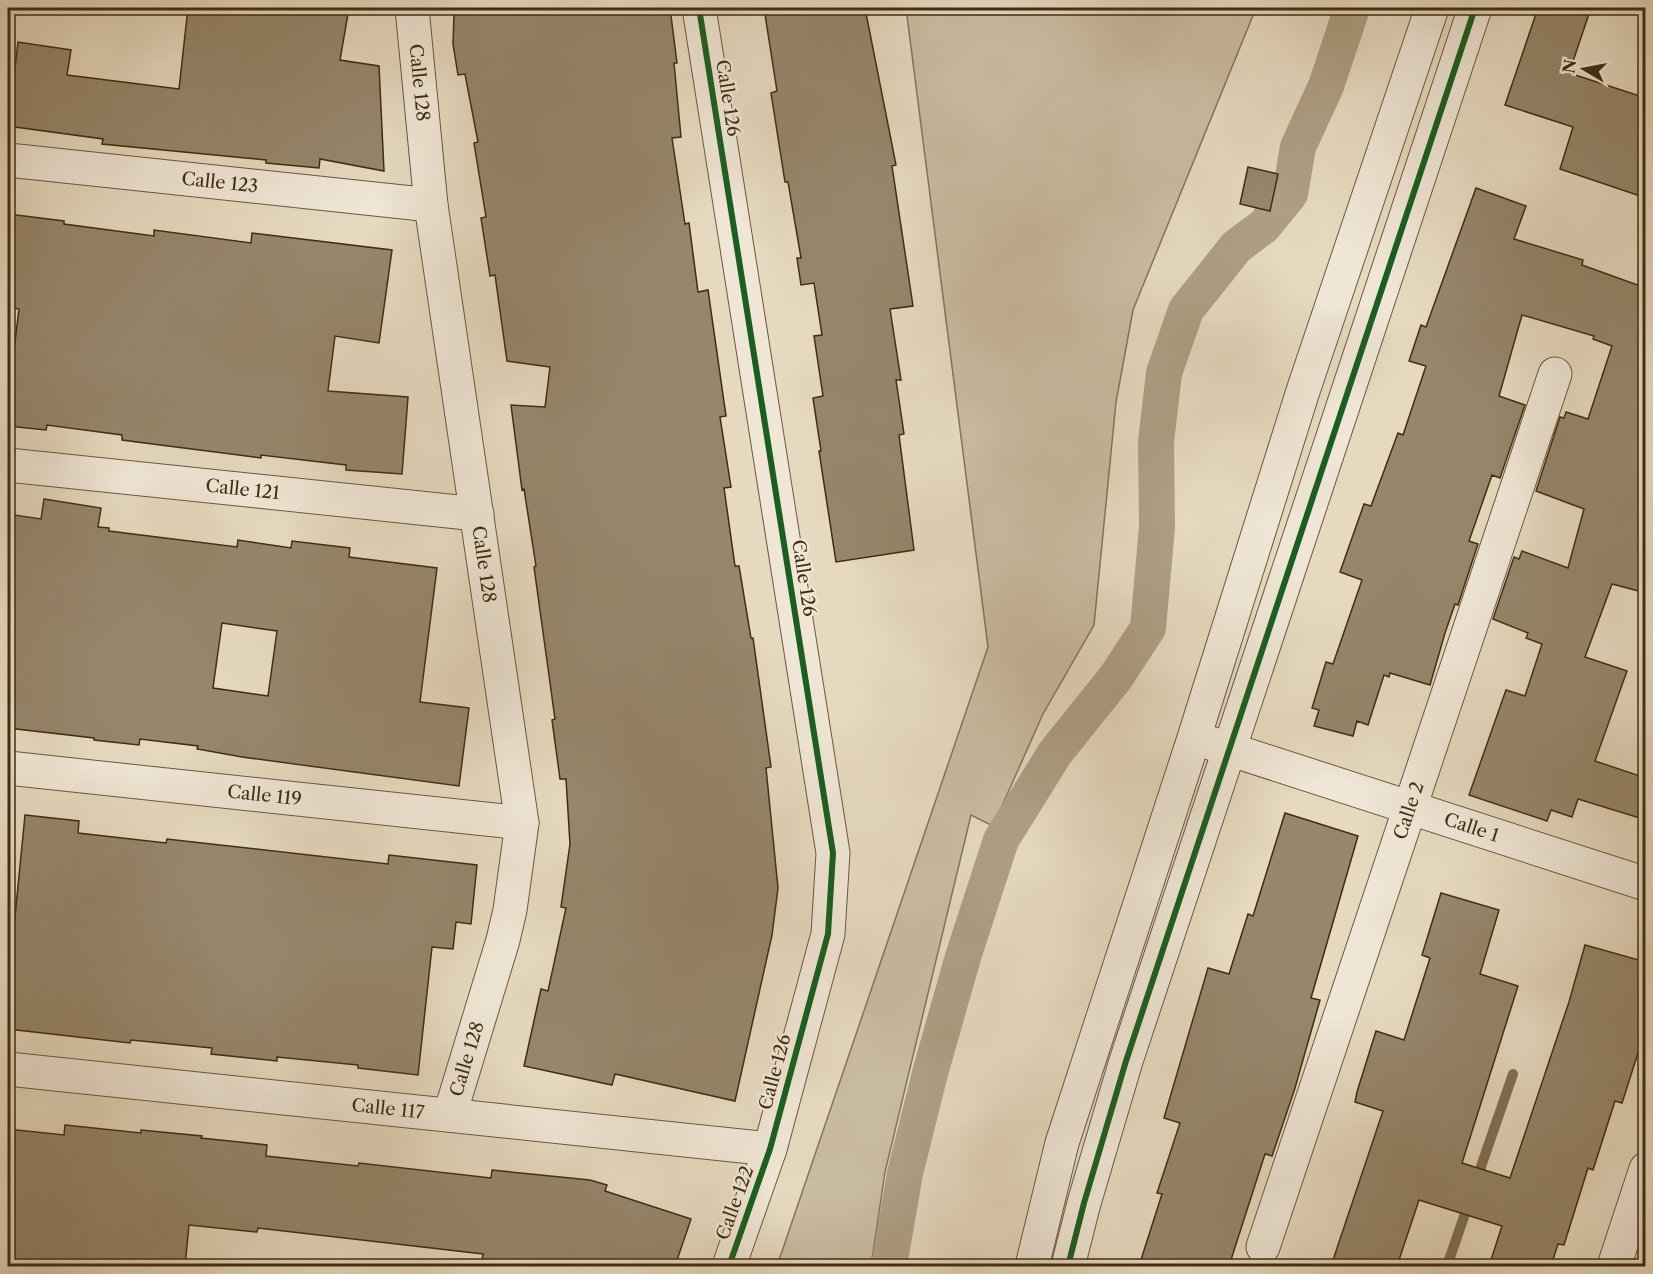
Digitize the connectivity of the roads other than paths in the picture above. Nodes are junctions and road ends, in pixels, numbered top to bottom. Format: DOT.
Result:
graph roads {
  1 [pos="412,8"];
  2 [pos="699,8"];
  3 [pos="1432,8"];
  4 [pos="1475,8"];
  5 [pos="8,160"];
  6 [pos="431,205"];
  7 [pos="1555,374"];
  8 [pos="8,465"];
  9 [pos="477,514"];
  10 [pos="1194,738"];
  11 [pos="1228,749"];
  12 [pos="8,768"];
  13 [pos="1410,807"];
  14 [pos="522,824"];
  15 [pos="1646,884"];
  16 [pos="8,1069"];
  17 [pos="450,1114"];
  18 [pos="770,1149"];
  19 [pos="1646,1169"];
  20 [pos="1263,1247"];
  21 [pos="729,1266"];
  22 [pos="1032,1266"];
  23 [pos="1068,1266"];
  24 [pos="1614,1266"];
  1 -- 6 [label="street, Calle 128"];
  2 -- 18 [label="street, Calle 126"];
  3 -- 10 [label="street"];
  4 -- 11 [label="street"];
  5 -- 6 [label="street, Calle 123"];
  6 -- 9 [label="street, Calle 128"];
  7 -- 13 [label="street, Calle 2"];
  8 -- 9 [label="street, Calle 121"];
  9 -- 14 [label="street, Calle 128"];
  10 -- 11 [label="street, Calle 1"];
  10 -- 22 [label="street"];
  11 -- 13 [label="street, Calle 1"];
  11 -- 23 [label="street"];
  12 -- 14 [label="street, Calle 119"];
  13 -- 15 [label="street, Calle 1"];
  13 -- 20 [label="street, Calle 2"];
  14 -- 17 [label="street, Calle 128"];
  16 -- 17 [label="street, Calle 117"];
  17 -- 18 [label="street, Calle 117"];
  18 -- 21 [label="street, Calle 122"];
  19 -- 24 [label="street"];
}
